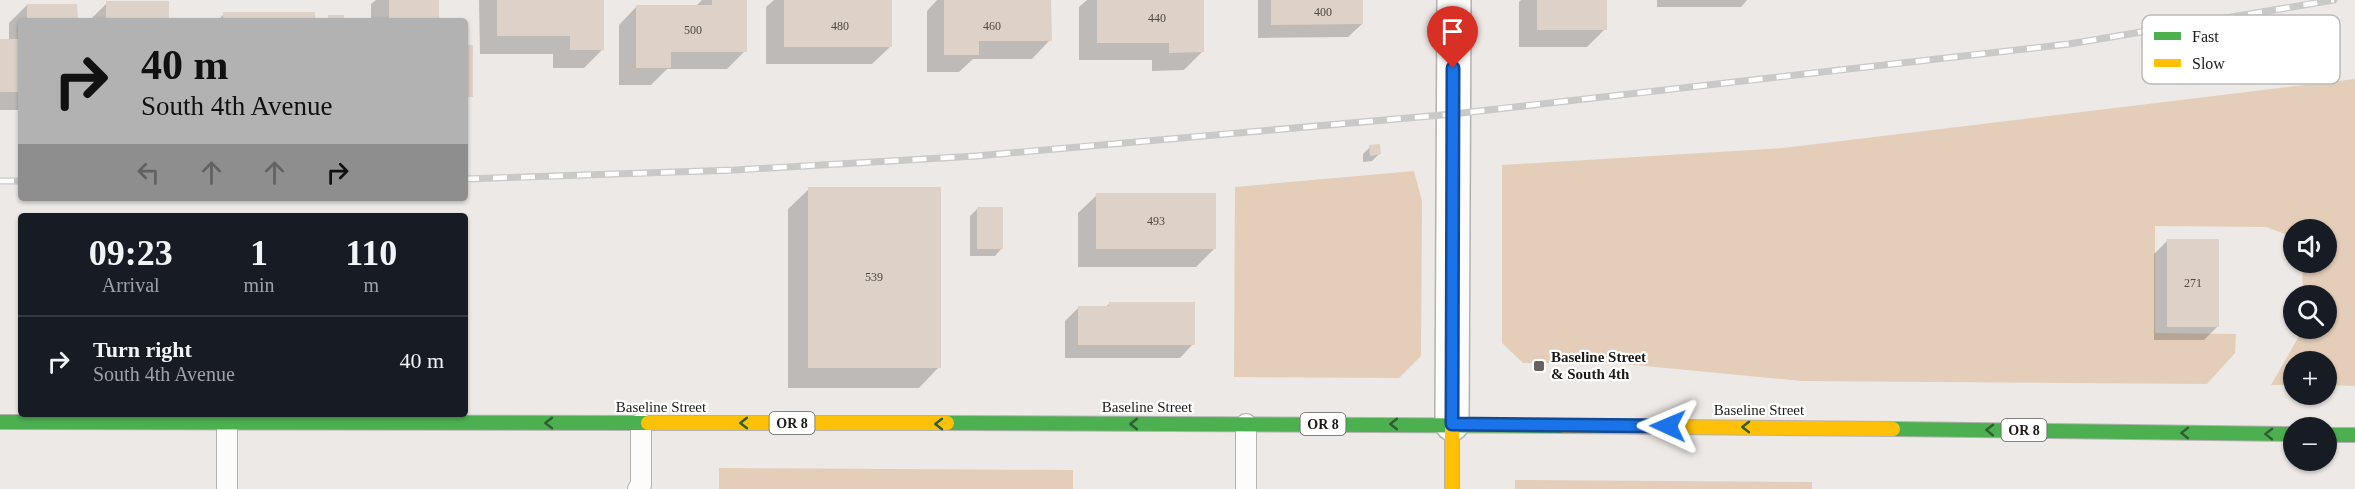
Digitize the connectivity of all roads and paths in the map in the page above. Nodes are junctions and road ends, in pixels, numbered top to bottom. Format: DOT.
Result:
graph roads {
  1 [pos="1454,0"];
  2 [pos="0,422"];
  3 [pos="227,423"];
  4 [pos="641,423"];
  5 [pos="1246,424"];
  6 [pos="1452,424"];
  7 [pos="2283,434"];
  8 [pos="2337,435"];
  9 [pos="2355,435"];
  10 [pos="227,489"];
  11 [pos="638,489"];
  12 [pos="1246,489"];
  13 [pos="1452,489"];
  1 -- 6 [label="street"];
  2 -- 3 [label="main road, Baseline Street / OR 8"];
  4 -- 3 [label="main road, Baseline Street / OR 8, one-way"];
  3 -- 10 [label="lane"];
  5 -- 4 [label="main road, Baseline Street / OR 8, one-way"];
  4 -- 11 [label="lane"];
  6 -- 5 [label="main road, Baseline Street / OR 8, one-way"];
  5 -- 12 [label="lane"];
  7 -- 6 [label="main road, Baseline Street / OR 8, one-way"];
  6 -- 13 [label="main road"];
  8 -- 9 [label="main road"];
}
